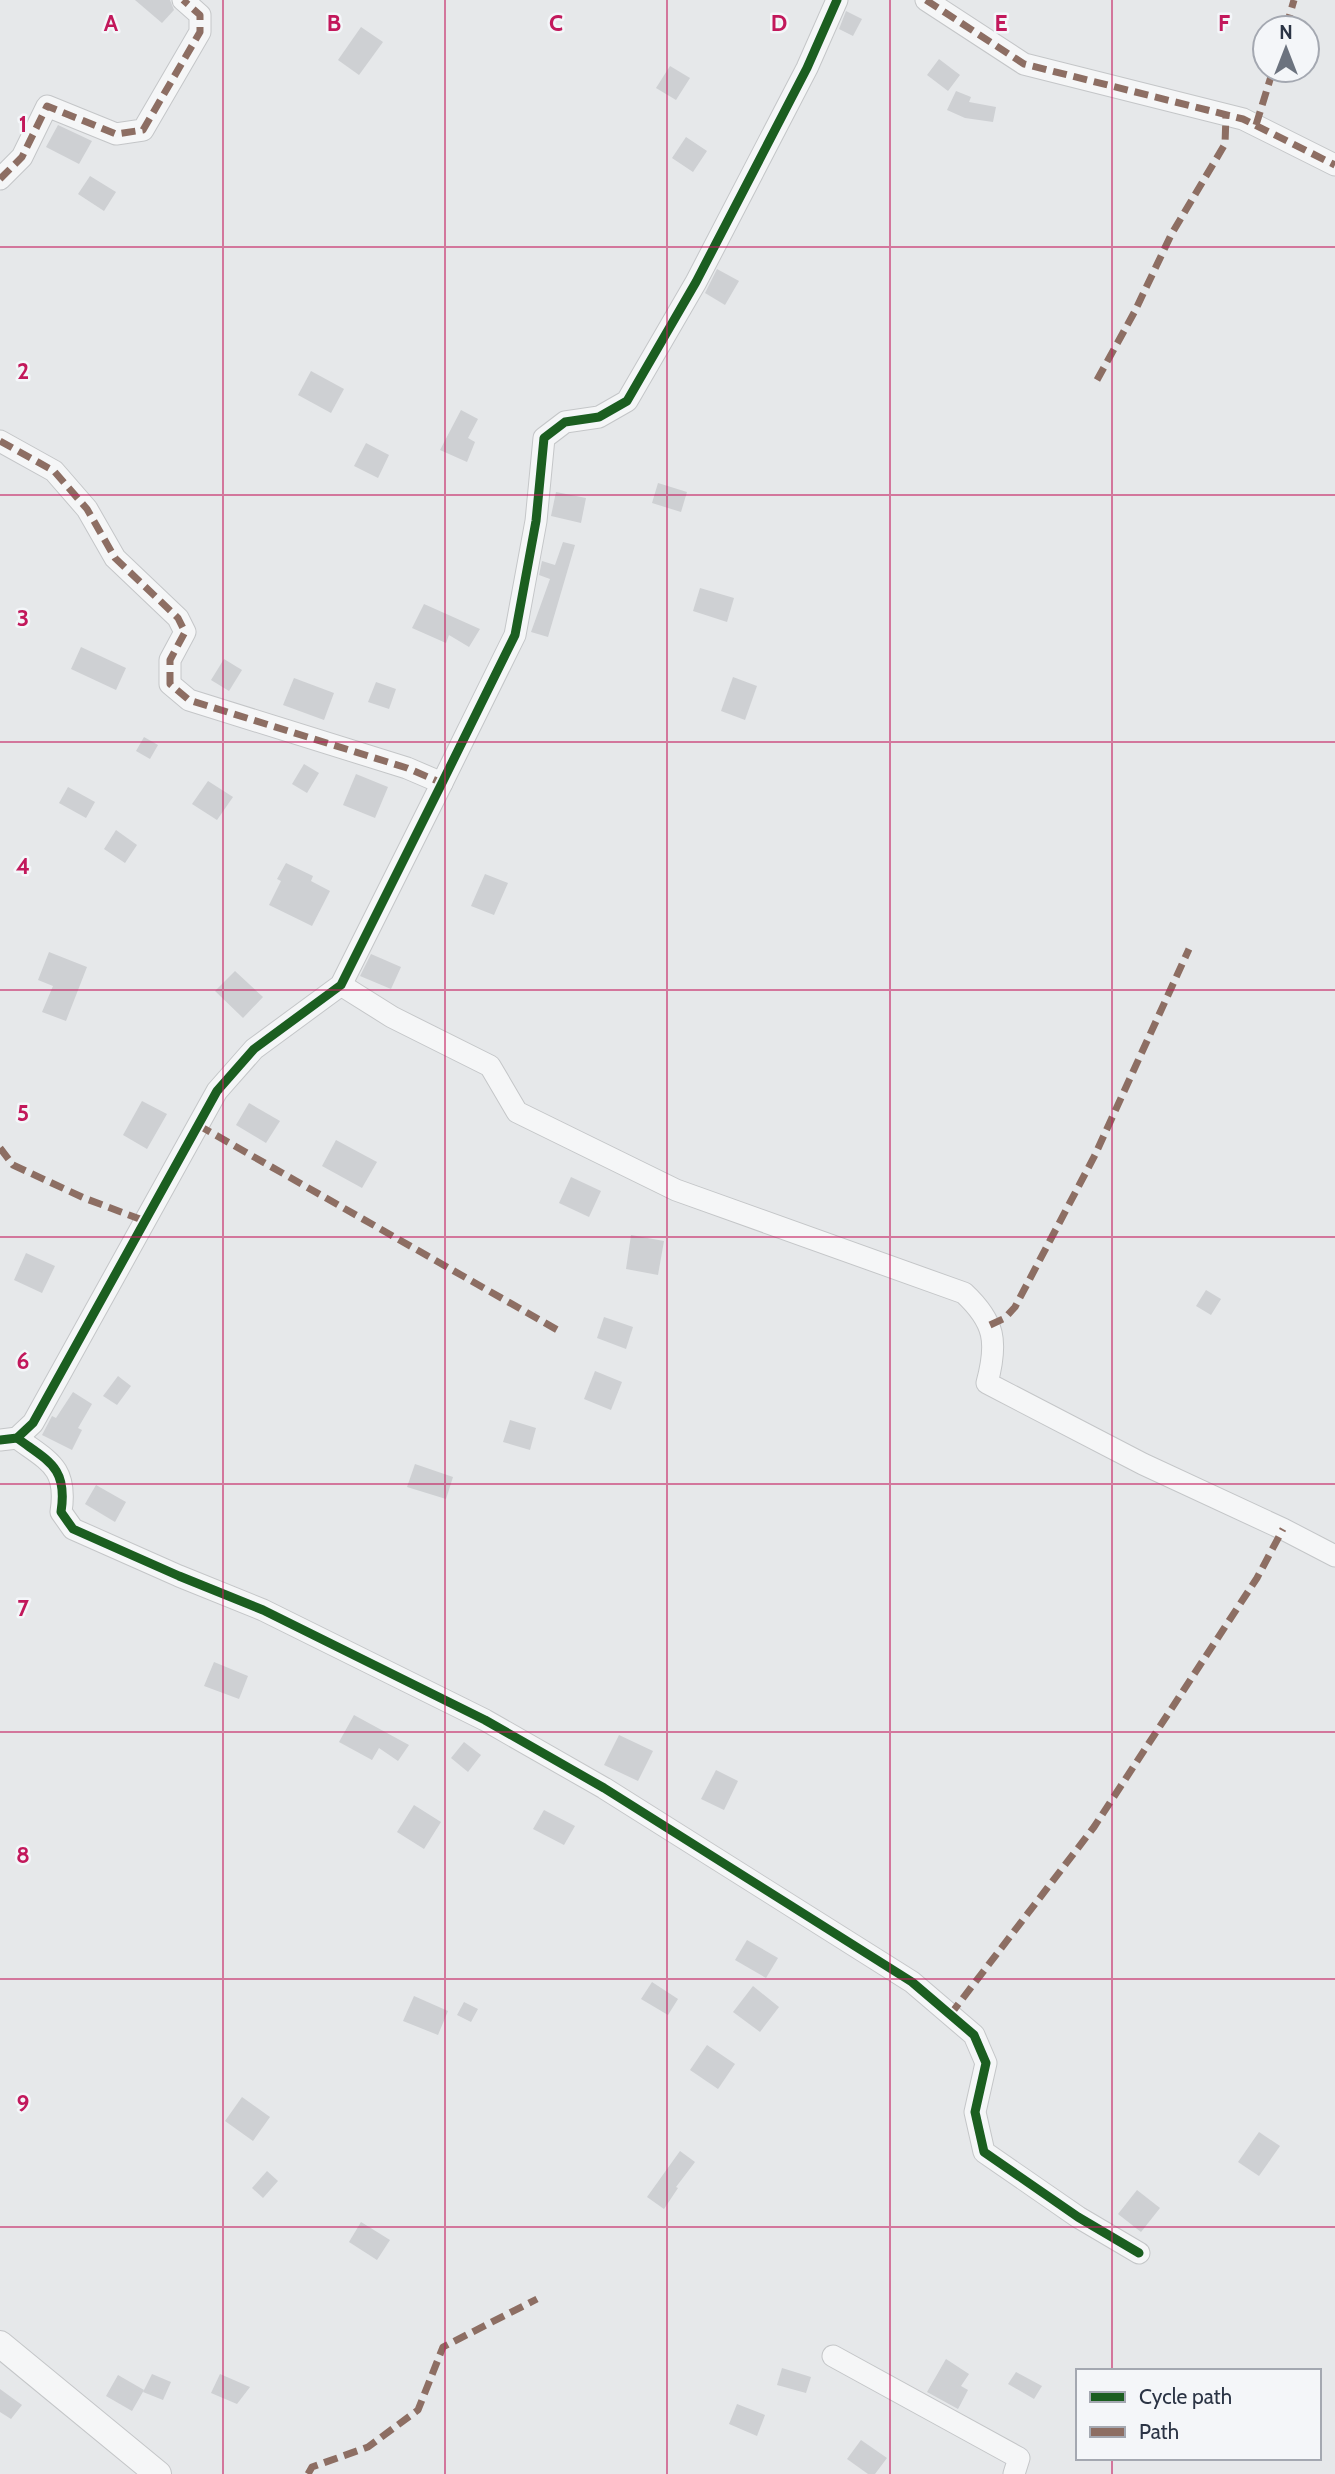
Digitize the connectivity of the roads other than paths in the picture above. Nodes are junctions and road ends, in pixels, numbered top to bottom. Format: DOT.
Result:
graph roads {
  1 [pos="183,0"];
  2 [pos="837,0"];
  3 [pos="926,0"];
  4 [pos="1335,164"];
  5 [pos="0,179"];
  6 [pos="0,441"];
  7 [pos="442,783"];
  8 [pos="341,985"];
  9 [pos="8,1439"];
  10 [pos="1335,1556"];
  11 [pos="1139,2253"];
  12 [pos="0,2344"];
  13 [pos="833,2356"];
  14 [pos="158,2474"];
  15 [pos="1014,2474"];
  1 -- 5 [label="street"];
  2 -- 7 [label="street"];
  3 -- 4 [label="street"];
  6 -- 7 [label="street"];
  7 -- 8 [label="street"];
  8 -- 9 [label="street"];
  8 -- 10 [label="street"];
  9 -- 11 [label="street"];
  12 -- 14 [label="street"];
  13 -- 15 [label="street"];
}
